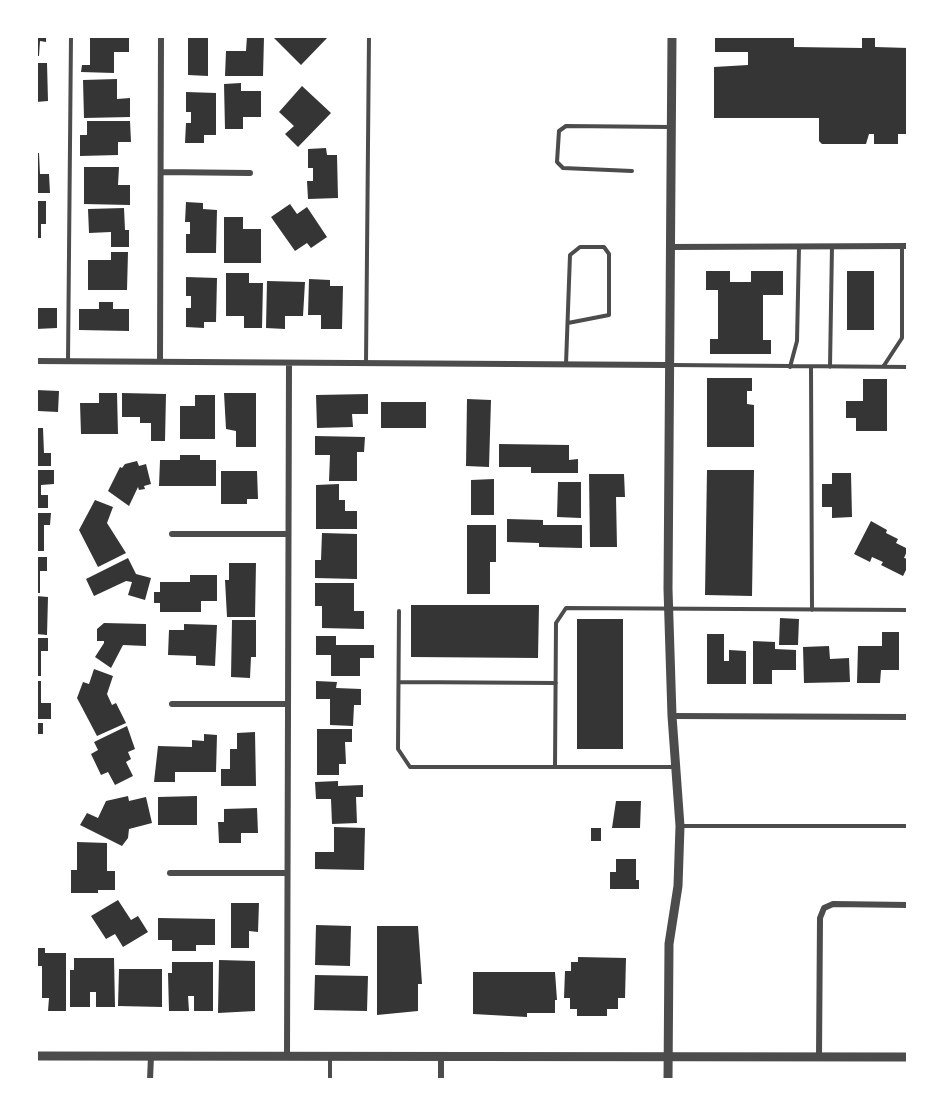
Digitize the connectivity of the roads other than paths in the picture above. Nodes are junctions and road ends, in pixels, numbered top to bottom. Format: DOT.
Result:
graph roads {
  1 [pos="71,36"];
  2 [pos="161,36"];
  3 [pos="369,36"];
  4 [pos="672,36"];
  5 [pos="670,127"];
  6 [pos="632,171"];
  7 [pos="161,172"];
  8 [pos="250,173"];
  9 [pos="799,246"];
  10 [pos="832,246"];
  11 [pos="905,246"];
  12 [pos="669,247"];
  13 [pos="568,323"];
  14 [pos="36,361"];
  15 [pos="68,361"];
  16 [pos="160,362"];
  17 [pos="289,363"];
  18 [pos="366,363"];
  19 [pos="566,365"];
  20 [pos="669,365"];
  21 [pos="790,367"];
  22 [pos="811,367"];
  23 [pos="830,367"];
  24 [pos="883,367"];
  25 [pos="908,367"];
  26 [pos="172,534"];
  27 [pos="288,534"];
  28 [pos="668,609"];
  29 [pos="812,610"];
  30 [pos="908,610"];
  31 [pos="399,611"];
  32 [pos="399,682"];
  33 [pos="556,683"];
  34 [pos="172,704"];
  35 [pos="288,704"];
  36 [pos="672,716"];
  37 [pos="908,717"];
  38 [pos="555,767"];
  39 [pos="678,767"];
  40 [pos="680,826"];
  41 [pos="908,826"];
  42 [pos="170,873"];
  43 [pos="287,873"];
  44 [pos="908,904"];
  45 [pos="441,1055"];
  46 [pos="668,1055"];
  47 [pos="36,1056"];
  48 [pos="151,1056"];
  49 [pos="287,1056"];
  50 [pos="330,1056"];
  51 [pos="819,1057"];
  52 [pos="908,1057"];
  53 [pos="150,1080"];
  54 [pos="330,1080"];
  55 [pos="441,1080"];
  56 [pos="668,1080"];
  1 -- 15 [label="lane"];
  2 -- 7 [label="street"];
  3 -- 18 [label="lane"];
  4 -- 5 [label="street"];
  5 -- 6 [label="lane"];
  5 -- 12 [label="street"];
  7 -- 8 [label="street"];
  7 -- 16 [label="street"];
  9 -- 10 [label="street"];
  9 -- 12 [label="street"];
  9 -- 21 [label="lane"];
  10 -- 11 [label="street"];
  10 -- 23 [label="lane"];
  11 -- 24 [label="lane"];
  12 -- 20 [label="street"];
  13 -- 13 [label="lane"];
  13 -- 19 [label="lane"];
  14 -- 15 [label="street"];
  15 -- 16 [label="street"];
  16 -- 17 [label="street"];
  17 -- 18 [label="street"];
  17 -- 27 [label="street"];
  18 -- 19 [label="street"];
  19 -- 20 [label="street"];
  20 -- 21 [label="lane"];
  20 -- 28 [label="street"];
  21 -- 22 [label="lane"];
  22 -- 23 [label="lane"];
  22 -- 29 [label="lane"];
  23 -- 24 [label="lane"];
  24 -- 25 [label="lane"];
  26 -- 27 [label="street"];
  27 -- 35 [label="street"];
  28 -- 29 [label="lane"];
  28 -- 33 [label="lane"];
  28 -- 36 [label="street"];
  29 -- 30 [label="lane"];
  31 -- 32 [label="lane"];
  32 -- 33 [label="lane"];
  32 -- 38 [label="lane"];
  33 -- 38 [label="lane"];
  34 -- 35 [label="street"];
  35 -- 43 [label="street"];
  36 -- 37 [label="street"];
  36 -- 39 [label="street"];
  38 -- 39 [label="lane"];
  39 -- 40 [label="street"];
  40 -- 41 [label="lane"];
  40 -- 46 [label="street"];
  42 -- 43 [label="street"];
  43 -- 49 [label="street"];
  44 -- 51 [label="street"];
  45 -- 46 [label="street"];
  45 -- 50 [label="street"];
  45 -- 55 [label="street"];
  46 -- 51 [label="street"];
  46 -- 56 [label="street"];
  47 -- 48 [label="street"];
  48 -- 49 [label="street"];
  48 -- 53 [label="street"];
  49 -- 50 [label="street"];
  50 -- 54 [label="lane"];
  51 -- 52 [label="street"];
}
